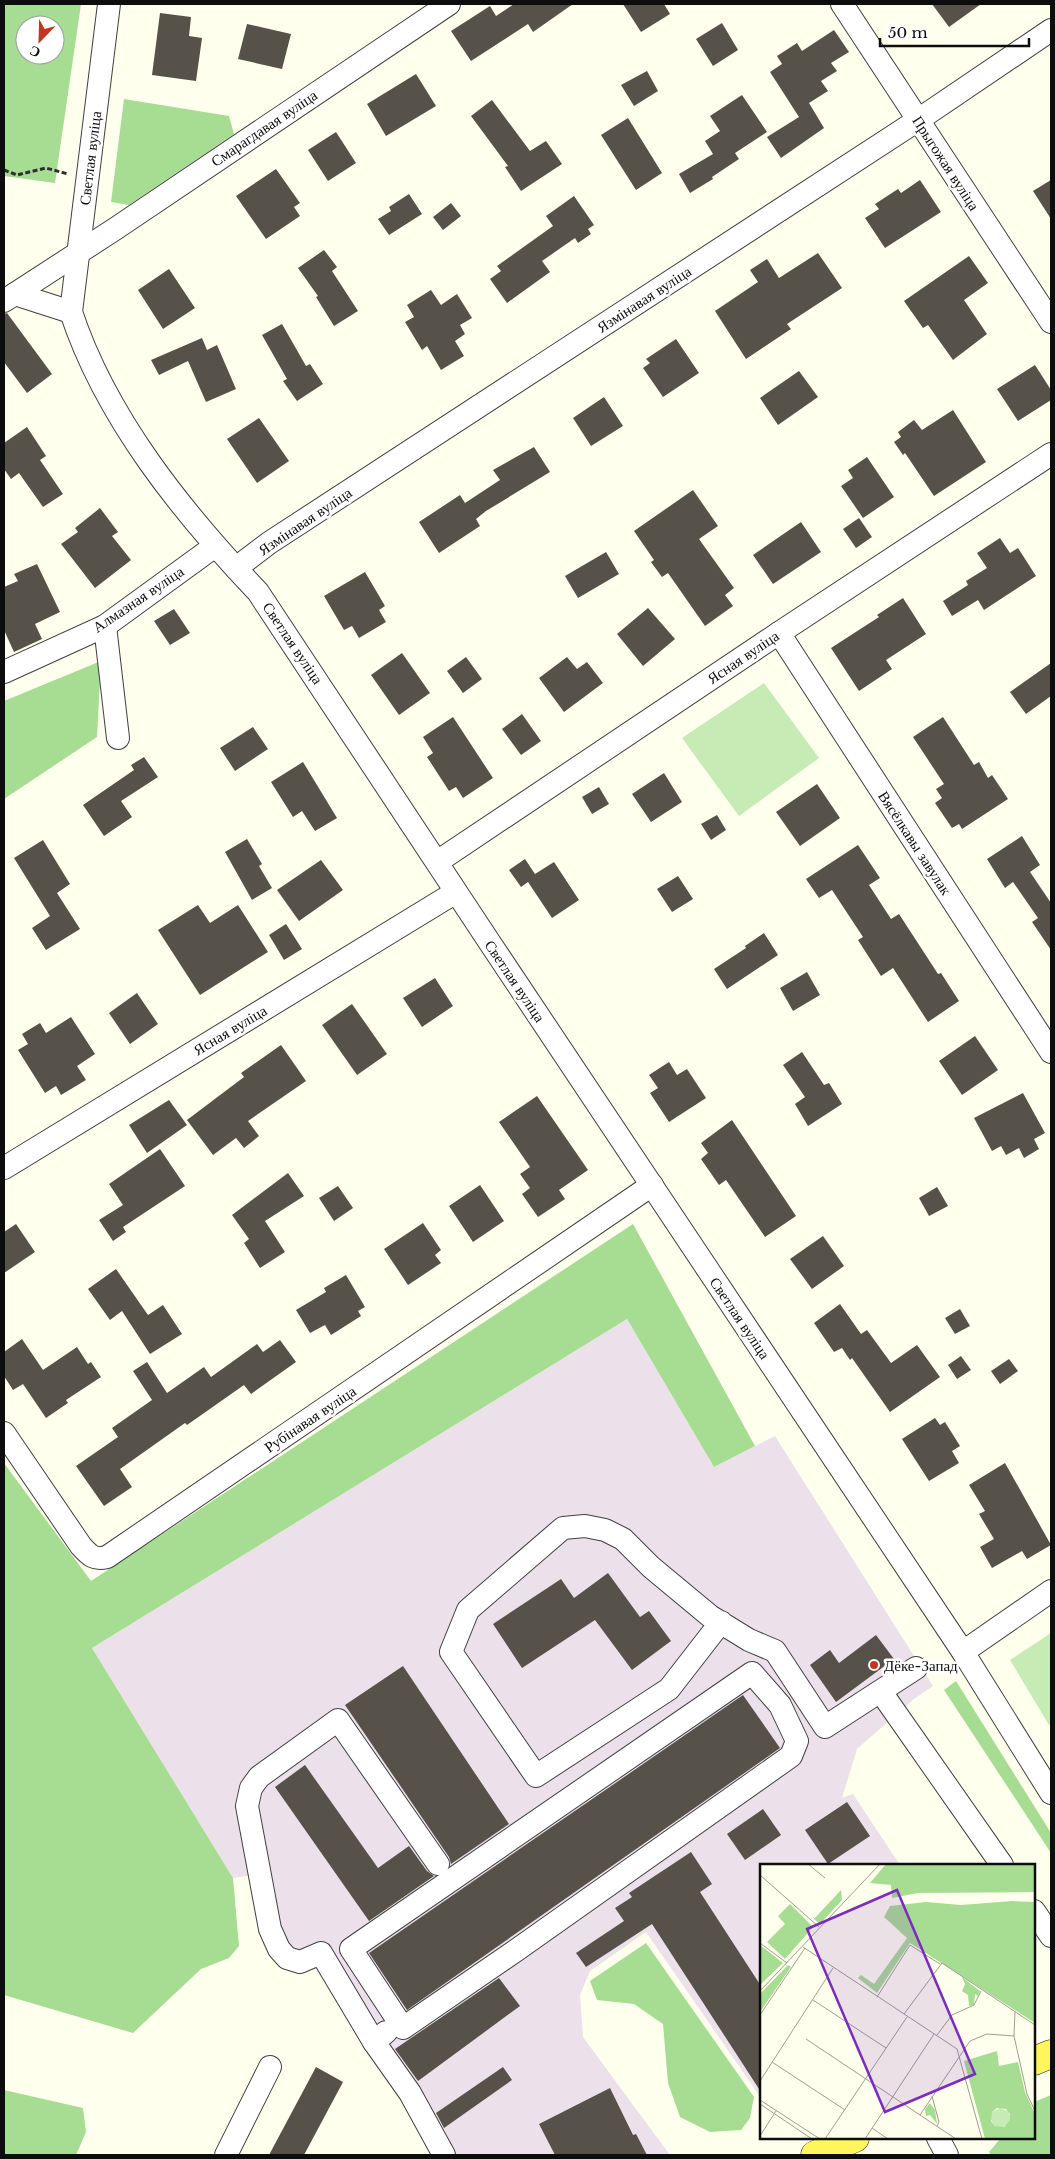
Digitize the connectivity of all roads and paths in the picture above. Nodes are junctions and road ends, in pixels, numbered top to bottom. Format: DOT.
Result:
graph roads {
  1 [pos="109,4"];
  2 [pos="449,4"];
  3 [pos="842,4"];
  4 [pos="1051,30"];
  5 [pos="918,120"];
  6 [pos="4,170"];
  7 [pos="87,179"];
  8 [pos="78,253"];
  9 [pos="9,297"];
  10 [pos="71,312"];
  11 [pos="1051,322"];
  12 [pos="1051,454"];
  13 [pos="215,546"];
  14 [pos="236,568"];
  15 [pos="105,626"];
  16 [pos="779,633"];
  17 [pos="4,672"];
  18 [pos="118,738"];
  19 [pos="437,862"];
  20 [pos="456,892"];
  21 [pos="1051,1052"];
  22 [pos="4,1168"];
  23 [pos="652,1185"];
  24 [pos="4,1432"];
  25 [pos="1051,1592"];
  26 [pos="721,1622"];
  27 [pos="963,1652"];
  28 [pos="916,1668"];
  29 [pos="881,1692"];
  30 [pos="1051,1793"];
  31 [pos="438,1864"];
  32 [pos="1001,1864"];
  33 [pos="1035,1912"];
  34 [pos="1051,1936"];
  35 [pos="399,2022"];
  36 [pos="374,2042"];
  37 [pos="1051,2054"];
  38 [pos="1035,2061"];
  39 [pos="270,2067"];
  40 [pos="853,2139"];
  41 [pos="939,2139"];
  42 [pos="226,2155"];
  43 [pos="444,2155"];
  44 [pos="815,2155"];
  45 [pos="947,2155"];
  1 -- 7 [label="street, Светлая вуліца"];
  2 -- 8 [label="street, Смарагдавая вуліца"];
  3 -- 5 [label="street, Прыгожая вуліца"];
  4 -- 5 [label="street, Язмінавая вуліца"];
  5 -- 11 [label="street, Прыгожая вуліца"];
  5 -- 14 [label="street, Язмінавая вуліца"];
  6 -- 7 [label="path"];
  7 -- 8 [label="street, Светлая вуліца"];
  8 -- 9 [label="street, Смарагдавая вуліца"];
  8 -- 10 [label="street, Светлая вуліца"];
  9 -- 10 [label="street"];
  10 -- 13 [label="street, Светлая вуліца"];
  12 -- 16 [label="street, Ясная вуліца"];
  13 -- 14 [label="street, Светлая вуліца"];
  13 -- 15 [label="street, Алмазная вуліца"];
  14 -- 19 [label="street, Светлая вуліца"];
  15 -- 17 [label="street, Алмазная вуліца"];
  15 -- 18 [label="street"];
  16 -- 19 [label="street, Ясная вуліца"];
  16 -- 21 [label="street, Вясёлкавы завулак"];
  19 -- 20 [label="street, Светлая вуліца"];
  20 -- 22 [label="street, Ясная вуліца"];
  20 -- 23 [label="street, Светлая вуліца"];
  23 -- 24 [label="street, Рубінавая вуліца"];
  23 -- 27 [label="street, Светлая вуліца"];
  25 -- 27 [label="street"];
  26 -- 26 [label="street"];
  26 -- 29 [label="street"];
  27 -- 30 [label="street, Светлая вуліца"];
  28 -- 29 [label="street"];
  29 -- 32 [label="street"];
  31 -- 36 [label="street"];
  33 -- 34 [label="street"];
  35 -- 35 [label="street"];
  35 -- 36 [label="street"];
  36 -- 43 [label="street"];
  37 -- 38 [label="main road"];
  39 -- 42 [label="street"];
  40 -- 44 [label="main road"];
  41 -- 45 [label="street"];
}
